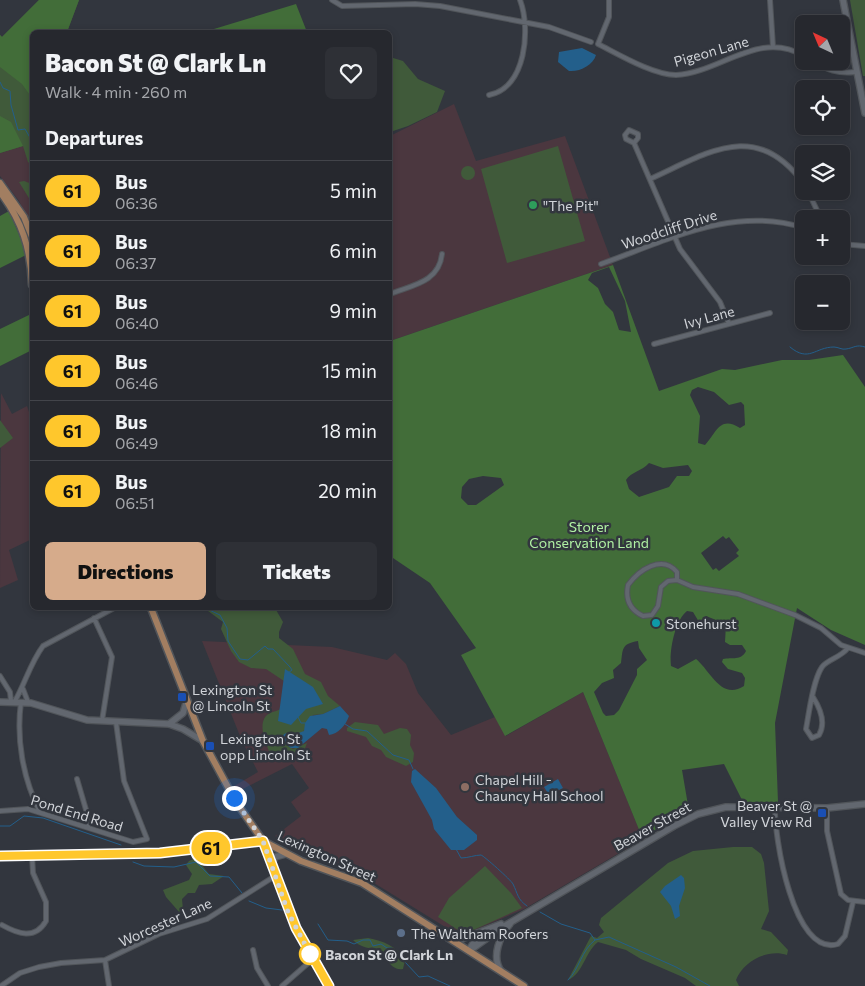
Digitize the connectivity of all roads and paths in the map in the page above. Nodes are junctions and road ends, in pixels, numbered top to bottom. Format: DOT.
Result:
graph roads {
  1 [pos="332,0"];
  2 [pos="520,0"];
  3 [pos="609,0"];
  4 [pos="770,0"];
  5 [pos="843,0"];
  6 [pos="524,22"];
  7 [pos="591,42"];
  8 [pos="774,47"];
  9 [pos="795,52"];
  10 [pos="828,70"];
  11 [pos="855,72"];
  12 [pos="489,95"];
  13 [pos="865,113"];
  14 [pos="634,142"];
  15 [pos="795,176"];
  16 [pos="650,179"];
  17 [pos="0,183"];
  18 [pos="0,192"];
  19 [pos="795,226"];
  20 [pos="30,232"];
  21 [pos="676,237"];
  22 [pos="850,245"];
  23 [pos="865,246"];
  24 [pos="442,254"];
  25 [pos="30,258"];
  26 [pos="600,264"];
  27 [pos="392,293"];
  28 [pos="770,312"];
  29 [pos="728,324"];
  30 [pos="654,344"];
  31 [pos="677,580"];
  32 [pos="110,610"];
  33 [pos="151,610"];
  34 [pos="94,618"];
  35 [pos="848,648"];
  36 [pos="865,653"];
  37 [pos="0,676"];
  38 [pos="23,689"];
  39 [pos="813,697"];
  40 [pos="187,700"];
  41 [pos="16,701"];
  42 [pos="0,702"];
  43 [pos="28,702"];
  44 [pos="102,721"];
  45 [pos="116,722"];
  46 [pos="169,724"];
  47 [pos="203,741"];
  48 [pos="77,779"];
  49 [pos="864,804"];
  50 [pos="775,807"];
  51 [pos="827,808"];
  52 [pos="0,812"];
  53 [pos="40,812"];
  54 [pos="88,827"];
  55 [pos="263,841"];
  56 [pos="286,854"];
  57 [pos="32,855"];
  58 [pos="0,856"];
  59 [pos="272,866"];
  60 [pos="275,876"];
  61 [pos="853,902"];
  62 [pos="865,902"];
  63 [pos="524,914"];
  64 [pos="516,919"];
  65 [pos="2,925"];
  66 [pos="452,939"];
  67 [pos="253,950"];
  68 [pos="469,951"];
  69 [pos="313,959"];
  70 [pos="105,960"];
  71 [pos="502,972"];
  72 [pos="1,986"];
  73 [pos="109,986"];
  74 [pos="268,986"];
  75 [pos="282,986"];
  76 [pos="329,986"];
  77 [pos="524,986"];
  1 -- 6 [label="street"];
  2 -- 6 [label="street"];
  3 -- 8 [label="street, Pigeon Lane"];
  4 -- 8 [label="street"];
  5 -- 11 [label="main road"];
  6 -- 7 [label="street"];
  6 -- 12 [label="street"];
  8 -- 9 [label="street, Pigeon Lane"];
  10 -- 11 [label="street"];
  11 -- 13 [label="main road"];
  14 -- 16 [label="street"];
  15 -- 16 [label="street"];
  16 -- 21 [label="street"];
  17 -- 20 [label="main road"];
  18 -- 25 [label="main road"];
  19 -- 21 [label="street, Woodcliff Drive"];
  21 -- 26 [label="street, Woodcliff Drive"];
  21 -- 29 [label="street"];
  22 -- 23 [label="street"];
  24 -- 27 [label="street"];
  28 -- 29 [label="street, Ivy Lane"];
  29 -- 30 [label="street, Ivy Lane"];
  31 -- 31 [label="street"];
  31 -- 35 [label="street"];
  32 -- 34 [label="street"];
  33 -- 40 [label="main road, Lexington Street"];
  34 -- 38 [label="street"];
  34 -- 44 [label="street"];
  35 -- 36 [label="street"];
  35 -- 39 [label="street"];
  37 -- 41 [label="street"];
  38 -- 41 [label="street"];
  38 -- 43 [label="street"];
  39 -- 39 [label="street"];
  40 -- 46 [label="main road"];
  40 -- 47 [label="main road, Lexington Street"];
  41 -- 42 [label="main road"];
  41 -- 43 [label="main road"];
  41 -- 53 [label="street"];
  43 -- 44 [label="main road"];
  44 -- 45 [label="main road"];
  45 -- 46 [label="main road"];
  45 -- 54 [label="street, Pond End Road"];
  46 -- 47 [label="main road"];
  47 -- 55 [label="main road, Lexington Street"];
  48 -- 54 [label="street"];
  49 -- 51 [label="main road, Beaver Street"];
  50 -- 51 [label="main road, Beaver Street"];
  50 -- 61 [label="street"];
  50 -- 63 [label="main road, Beaver Street"];
  51 -- 61 [label="street"];
  52 -- 53 [label="street, Pond End Road"];
  53 -- 54 [label="street, Pond End Road"];
  55 -- 56 [label="main road, Lexington Street"];
  55 -- 57 [label="main road"];
  55 -- 59 [label="main road"];
  56 -- 59 [label="main road"];
  56 -- 66 [label="main road, Lexington Street"];
  57 -- 58 [label="main road"];
  57 -- 65 [label="street"];
  59 -- 60 [label="main road"];
  60 -- 69 [label="main road"];
  60 -- 70 [label="street, Worcester Lane"];
  61 -- 62 [label="street"];
  63 -- 64 [label="main road, Beaver Street"];
  63 -- 66 [label="main road"];
  64 -- 68 [label="main road, Beaver Street"];
  64 -- 71 [label="main road"];
  66 -- 68 [label="main road, Lexington Street"];
  67 -- 74 [label="street"];
  68 -- 71 [label="main road, Lexington Street"];
  69 -- 75 [label="street"];
  69 -- 76 [label="main road"];
  70 -- 72 [label="street, Worcester Lane"];
  70 -- 73 [label="street"];
  71 -- 77 [label="main road, Lexington Street"];
}
